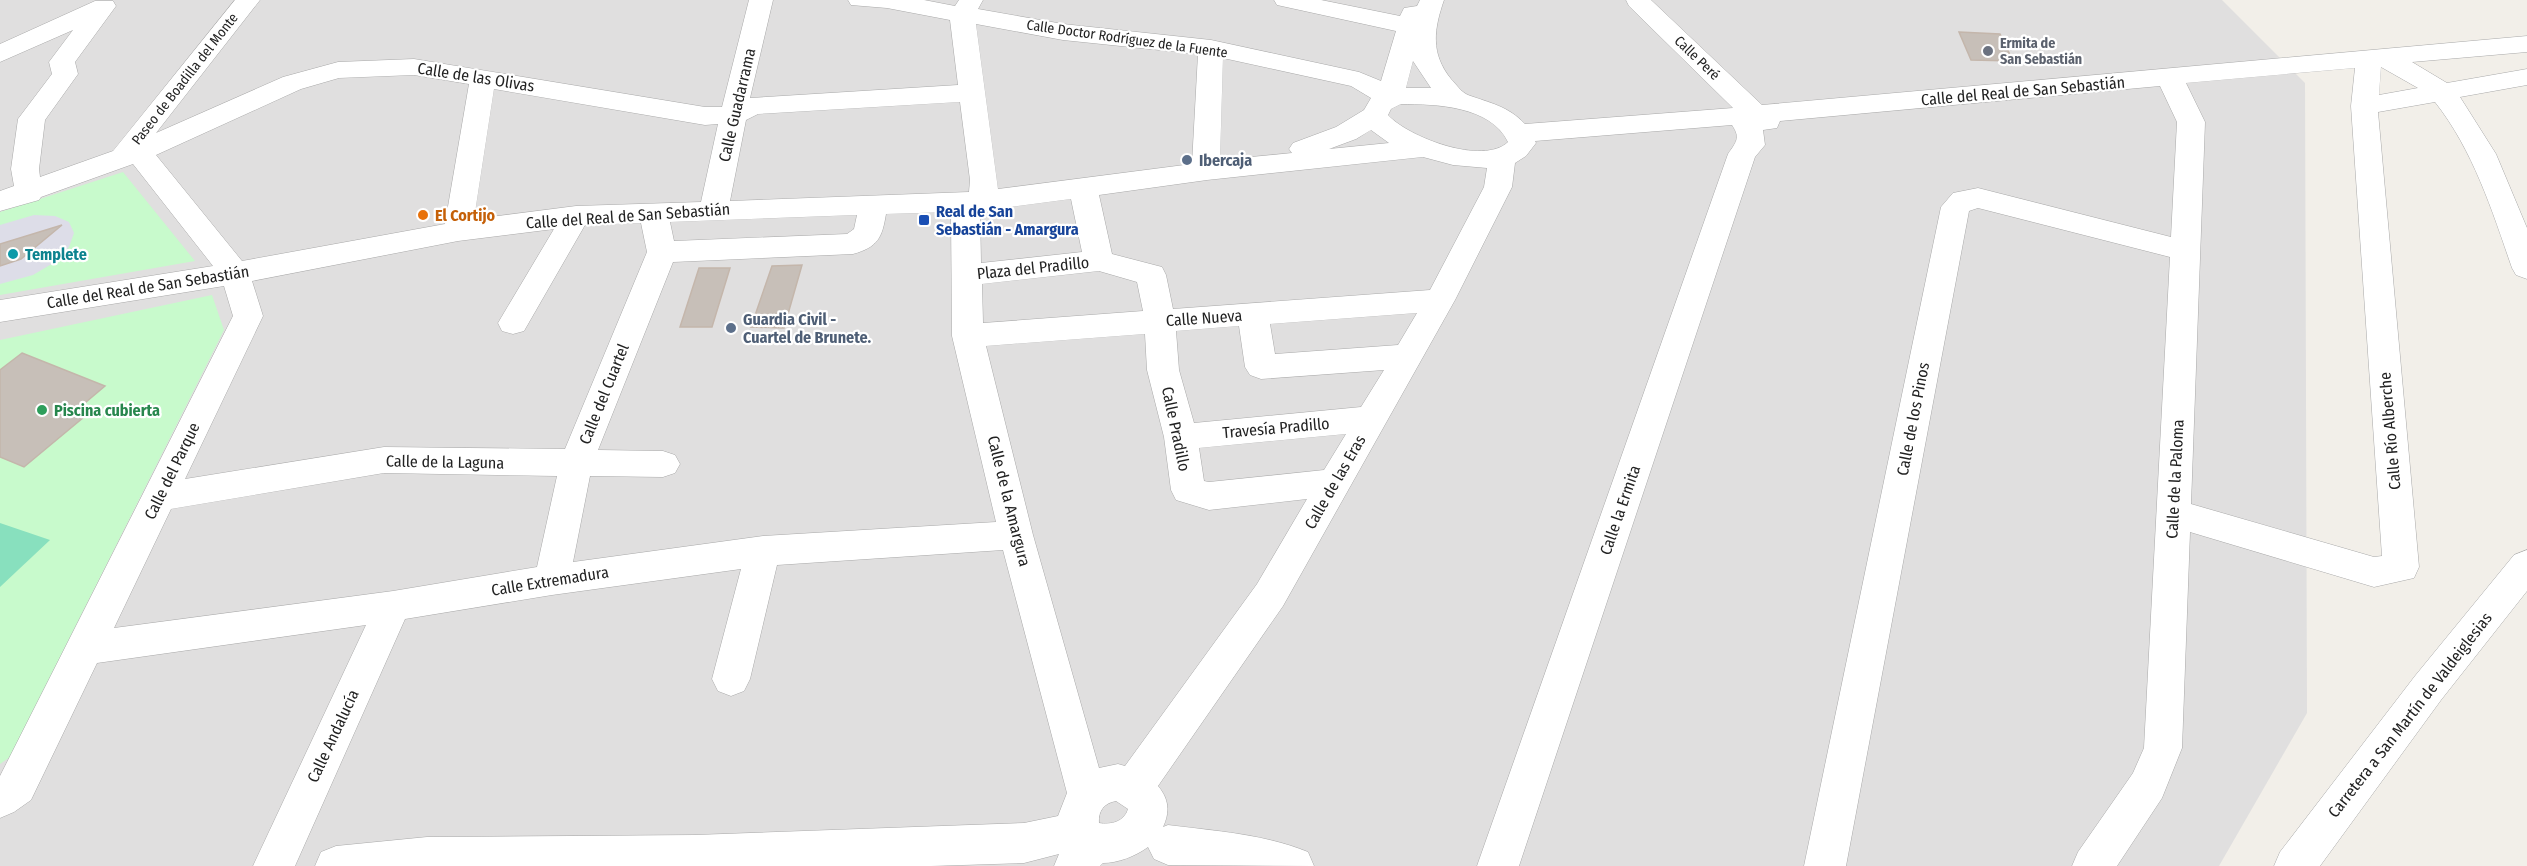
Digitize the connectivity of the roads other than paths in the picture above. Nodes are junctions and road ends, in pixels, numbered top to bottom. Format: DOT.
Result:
graph roads {
  1 [pos="248,0"];
  2 [pos="761,0"];
  3 [pos="860,0"];
  4 [pos="1286,0"];
  5 [pos="1418,0"];
  6 [pos="1432,0"];
  7 [pos="1638,1"];
  8 [pos="107,3"];
  9 [pos="967,7"];
  10 [pos="1409,26"];
  11 [pos="2526,45"];
  12 [pos="1210,48"];
  13 [pos="0,54"];
  14 [pos="2376,59"];
  15 [pos="483,77"];
  16 [pos="2527,77"];
  17 [pos="2170,78"];
  18 [pos="2441,92"];
  19 [pos="972,93"];
  20 [pos="1457,101"];
  21 [pos="1384,104"];
  22 [pos="2364,106"];
  23 [pos="732,115"];
  24 [pos="1665,122"];
  25 [pos="1747,129"];
  26 [pos="1510,146"];
  27 [pos="1427,148"];
  28 [pos="130,155"];
  29 [pos="1217,170"];
  30 [pos="18,176"];
  31 [pos="1083,189"];
  32 [pos="0,201"];
  33 [pos="974,201"];
  34 [pos="873,204"];
  35 [pos="714,210"];
  36 [pos="653,212"];
  37 [pos="576,216"];
  38 [pos="458,231"];
  39 [pos="2185,251"];
  40 [pos="662,252"];
  41 [pos="1100,261"];
  42 [pos="2527,268"];
  43 [pos="235,273"];
  44 [pos="965,275"];
  45 [pos="1440,300"];
  46 [pos="0,311"];
  47 [pos="1253,314"];
  48 [pos="1160,321"];
  49 [pos="513,323"];
  50 [pos="968,336"];
  51 [pos="1408,356"];
  52 [pos="1371,419"];
  53 [pos="1181,437"];
  54 [pos="576,464"];
  55 [pos="663,464"];
  56 [pos="1334,483"];
  57 [pos="159,497"];
  58 [pos="2174,513"];
  59 [pos="1016,535"];
  60 [pos="763,551"];
  61 [pos="2527,565"];
  62 [pos="552,580"];
  63 [pos="393,606"];
  64 [pos="85,648"];
  65 [pos="731,678"];
  66 [pos="1134,787"];
  67 [pos="0,799"];
  68 [pos="1083,834"];
  69 [pos="1166,848"];
  70 [pos="691,860"];
  71 [pos="274,866"];
  72 [pos="336,866"];
  73 [pos="1293,866"];
  74 [pos="1498,866"];
  75 [pos="1825,866"];
  76 [pos="2093,866"];
  77 [pos="2295,866"];
  1 -- 28 [label="street, Paseo de Boadilla del Monte"];
  2 -- 23 [label="street, Calle Guadarrama"];
  3 -- 9 [label="street, Calle Doctor Rodríguez de la Fuente"];
  4 -- 10 [label="street"];
  5 -- 10 [label="street"];
  6 -- 20 [label="street"];
  7 -- 25 [label="street, Calle Peré"];
  8 -- 13 [label="street"];
  8 -- 30 [label="street"];
  9 -- 12 [label="street, Calle Doctor Rodríguez de la Fuente"];
  9 -- 19 [label="street, Calle de la Amargura"];
  10 -- 21 [label="street"];
  11 -- 14 [label="street, Calle del Real de San Sebastián"];
  12 -- 21 [label="street, Calle Doctor Rodríguez de la Fuente"];
  12 -- 29 [label="street"];
  14 -- 17 [label="street, Calle del Real de San Sebastián"];
  14 -- 18 [label="street"];
  14 -- 22 [label="street, Calle Río Alberche"];
  15 -- 23 [label="street, Calle de las Olivas"];
  15 -- 28 [label="street, Calle de las Olivas"];
  15 -- 38 [label="street"];
  16 -- 18 [label="street"];
  17 -- 25 [label="street, Calle del Real de San Sebastián"];
  17 -- 39 [label="street, Calle de la Paloma"];
  18 -- 22 [label="street"];
  18 -- 42 [label="street"];
  19 -- 23 [label="street, Calle de las Olivas"];
  19 -- 33 [label="street, Calle de la Amargura"];
  20 -- 21 [label="street"];
  20 -- 26 [label="street"];
  21 -- 27 [label="street, Calle Doctor Rodríguez de la Fuente"];
  21 -- 29 [label="street, Calle del Real de San Sebastián"];
  22 -- 58 [label="street, Calle Río Alberche"];
  23 -- 35 [label="street, Calle Guadarrama"];
  24 -- 25 [label="street"];
  24 -- 25 [label="street"];
  24 -- 26 [label="street"];
  25 -- 74 [label="street, Calle la Ermita"];
  26 -- 27 [label="street"];
  26 -- 45 [label="street, Calle de las Eras"];
  27 -- 29 [label="street, Calle del Real de San Sebastián"];
  28 -- 30 [label="street, Calle de las Olivas"];
  28 -- 43 [label="street, Calle del Parque"];
  29 -- 31 [label="street, Calle del Real de San Sebastián"];
  30 -- 32 [label="street, Calle de las Olivas"];
  31 -- 33 [label="street, Calle del Real de San Sebastián"];
  31 -- 41 [label="street, Plaza del Pradillo"];
  33 -- 34 [label="street, Calle del Real de San Sebastián"];
  33 -- 44 [label="street, Calle de la Amargura"];
  34 -- 35 [label="street, Calle del Real de San Sebastián"];
  34 -- 40 [label="street"];
  35 -- 36 [label="street, Calle del Real de San Sebastián"];
  36 -- 37 [label="street, Calle del Real de San Sebastián"];
  36 -- 40 [label="street"];
  37 -- 38 [label="street, Calle del Real de San Sebastián"];
  37 -- 49 [label="street"];
  38 -- 43 [label="street, Calle del Real de San Sebastián"];
  39 -- 58 [label="street, Calle de la Paloma"];
  39 -- 75 [label="street, Calle de los Pinos"];
  40 -- 54 [label="street, Calle del Cuartel"];
  41 -- 44 [label="street, Plaza del Pradillo"];
  41 -- 48 [label="street, Calle Pradillo"];
  43 -- 46 [label="street, Calle del Real de San Sebastián"];
  43 -- 57 [label="street, Calle del Parque"];
  44 -- 50 [label="street, Calle de la Amargura"];
  45 -- 47 [label="street, Calle Nueva"];
  45 -- 51 [label="street, Calle de las Eras"];
  47 -- 48 [label="street, Calle Nueva"];
  47 -- 51 [label="street"];
  48 -- 50 [label="street, Calle Nueva"];
  48 -- 53 [label="street, Calle Pradillo"];
  50 -- 59 [label="street, Calle de la Amargura"];
  51 -- 52 [label="street, Calle de las Eras"];
  52 -- 53 [label="street, Travesía Pradillo"];
  52 -- 56 [label="street, Calle de las Eras"];
  53 -- 56 [label="street, Calle Pradillo"];
  54 -- 55 [label="street, Calle de la Laguna"];
  54 -- 57 [label="street, Calle de la Laguna"];
  54 -- 62 [label="street, Calle del Cuartel"];
  56 -- 66 [label="street, Calle de las Eras"];
  57 -- 64 [label="street, Calle del Parque"];
  58 -- 76 [label="street, Calle de la Paloma"];
  59 -- 60 [label="street, Calle Extremadura"];
  59 -- 68 [label="street, Calle de la Amargura"];
  60 -- 62 [label="street, Calle Extremadura"];
  60 -- 65 [label="street"];
  61 -- 77 [label="street, Carretera a San Martín de Valdeiglesias"];
  62 -- 63 [label="street, Calle Extremadura"];
  63 -- 64 [label="street, Calle Extremadura"];
  63 -- 71 [label="street, Calle Andalucía"];
  64 -- 67 [label="street, Calle del Parque"];
  66 -- 68 [label="street"];
  66 -- 69 [label="street"];
  68 -- 69 [label="street"];
  68 -- 70 [label="street"];
  69 -- 73 [label="street"];
  70 -- 72 [label="street"];
}
